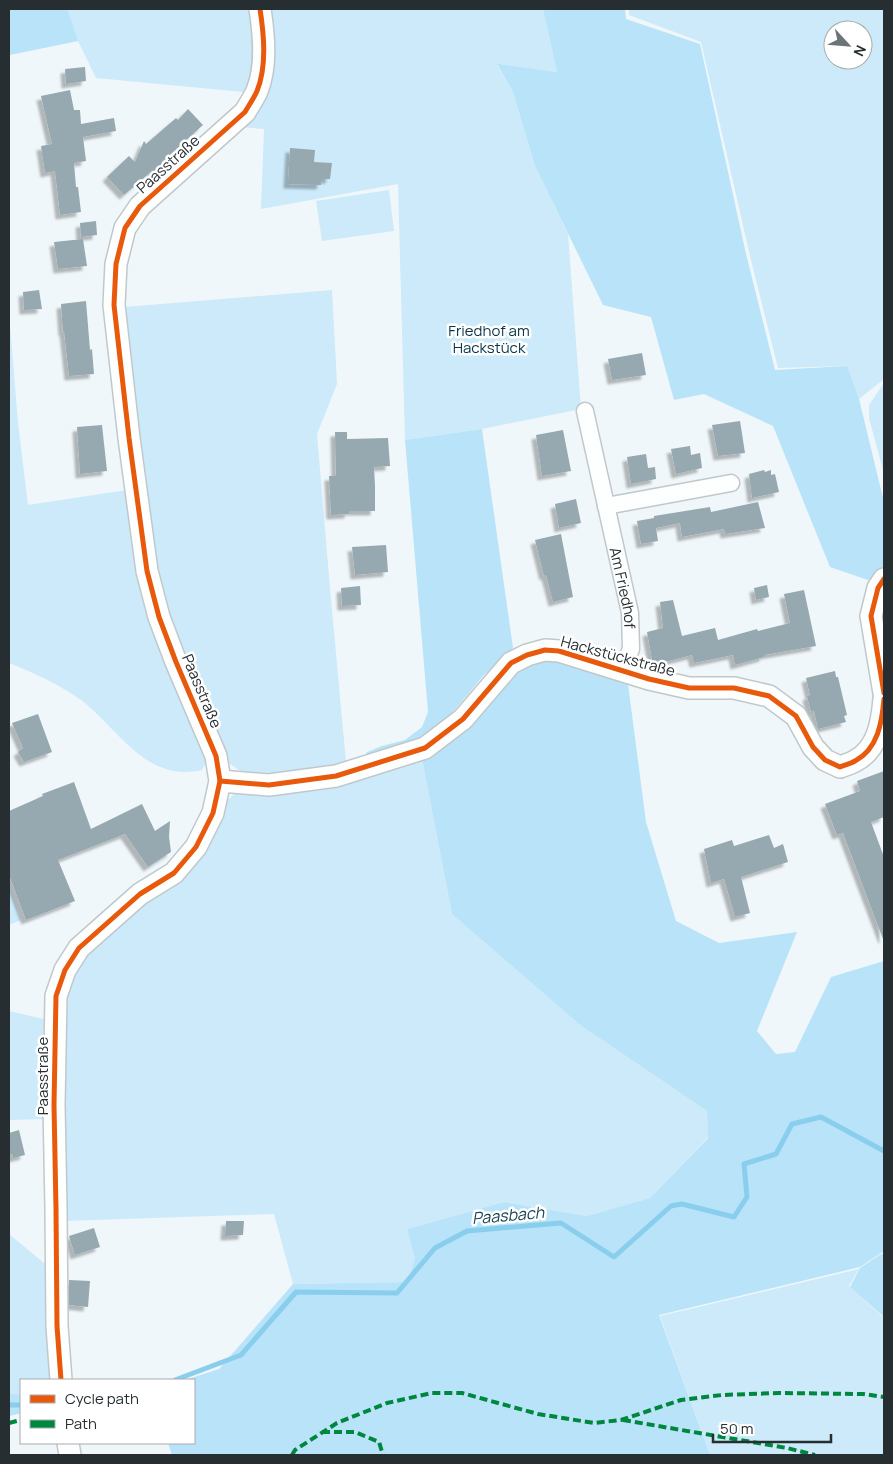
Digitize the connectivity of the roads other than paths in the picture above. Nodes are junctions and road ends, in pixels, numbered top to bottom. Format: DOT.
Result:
graph roads {
  1 [pos="260,9"];
  2 [pos="585,410"];
  3 [pos="731,483"];
  4 [pos="606,506"];
  5 [pos="884,579"];
  6 [pos="622,670"];
  7 [pos="884,693"];
  8 [pos="884,699"];
  9 [pos="220,781"];
  10 [pos="61,1379"];
  1 -- 9 [label="street, Paasstraße"];
  2 -- 4 [label="street, Am Friedhof"];
  3 -- 4 [label="street"];
  4 -- 6 [label="street, Am Friedhof"];
  5 -- 7 [label="street"];
  6 -- 8 [label="street, Hackstückstraße"];
  6 -- 9 [label="street, Hackstückstraße"];
  9 -- 10 [label="street, Paasstraße"];
}
